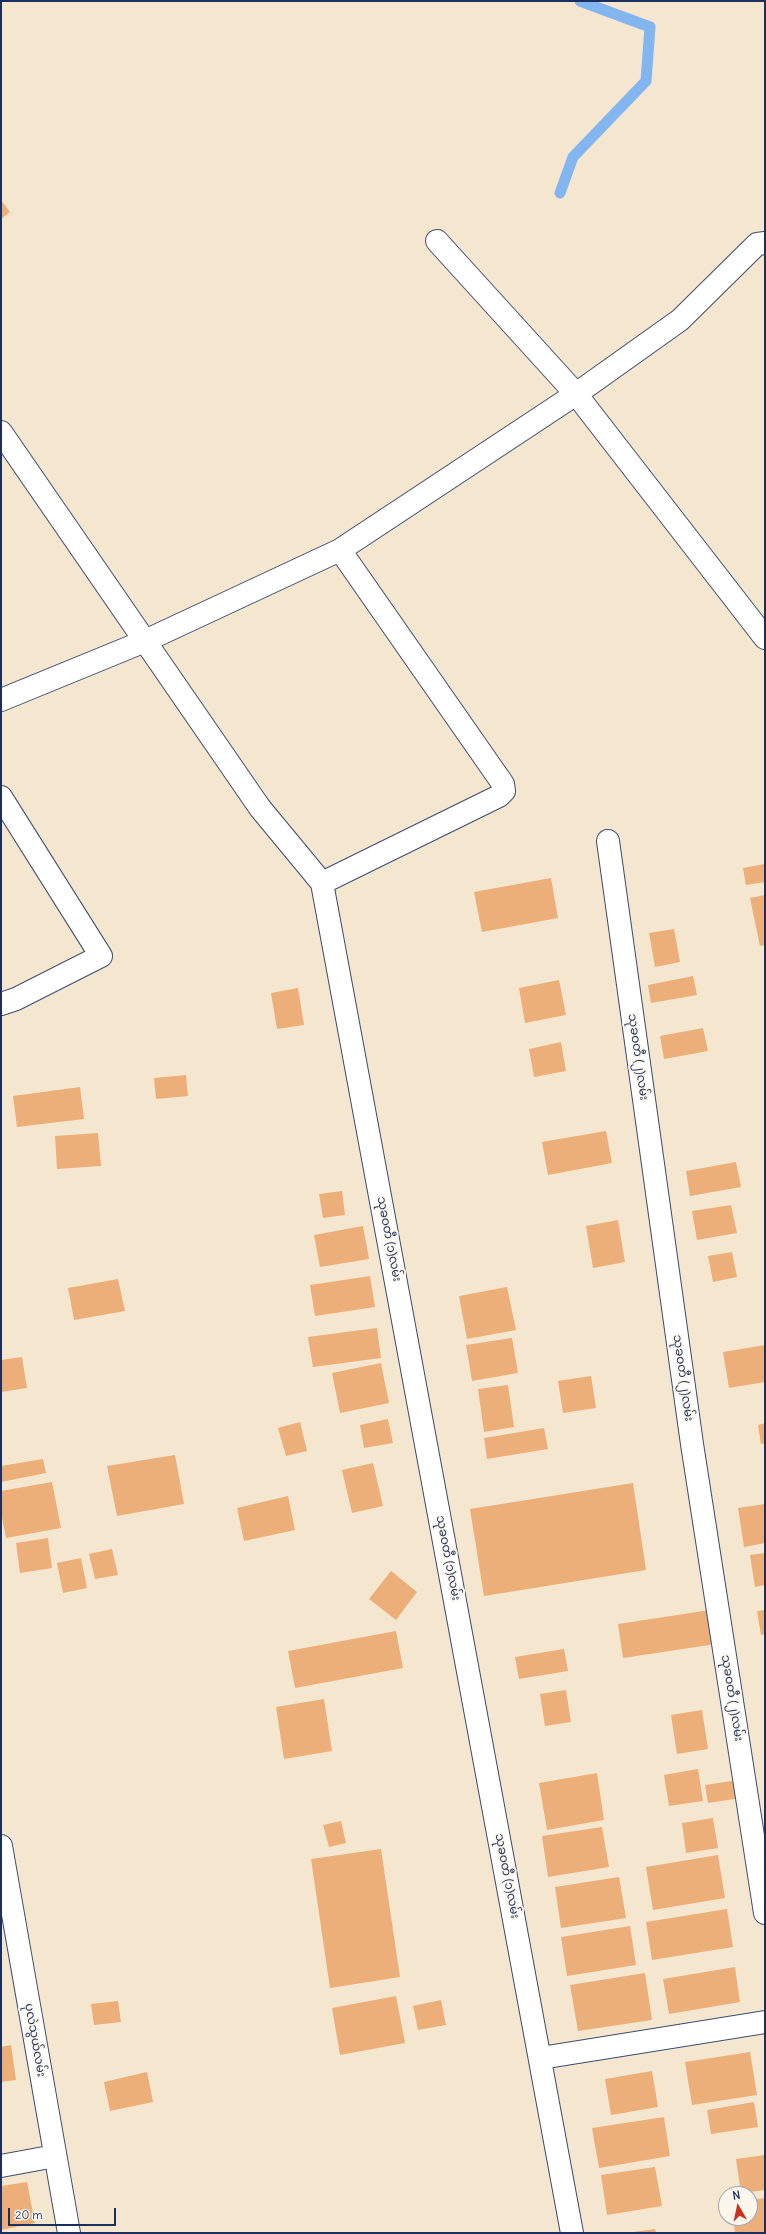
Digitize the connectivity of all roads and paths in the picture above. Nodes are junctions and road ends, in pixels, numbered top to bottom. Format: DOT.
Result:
graph roads {
  1 [pos="437,241"];
  2 [pos="765,242"];
  3 [pos="576,394"];
  4 [pos="1,432"];
  5 [pos="340,550"];
  6 [pos="765,638"];
  7 [pos="145,641"];
  8 [pos="1,700"];
  9 [pos="1,797"];
  10 [pos="608,841"];
  11 [pos="322,883"];
  12 [pos="1,1004"];
  13 [pos="1,1846"];
  14 [pos="765,1913"];
  15 [pos="765,2022"];
  16 [pos="541,2058"];
  17 [pos="55,2156"];
  18 [pos="1,2166"];
  19 [pos="69,2233"];
  20 [pos="572,2233"];
  1 -- 3 [label="street"];
  2 -- 3 [label="street"];
  3 -- 5 [label="street"];
  3 -- 6 [label="street"];
  4 -- 7 [label="street"];
  5 -- 7 [label="street"];
  5 -- 11 [label="street"];
  7 -- 8 [label="street"];
  7 -- 11 [label="street"];
  9 -- 12 [label="street"];
  10 -- 14 [label="street, သုခဝတီ (၂)လမ်း"];
  11 -- 16 [label="street, သုခဝတီ (၁)လမ်း"];
  13 -- 17 [label="street, ပုလဲသွယ်လမ်း"];
  15 -- 16 [label="street"];
  16 -- 20 [label="street, သုခဝတီ (၁)လမ်း"];
  17 -- 18 [label="street"];
  17 -- 19 [label="street, ပုလဲသွယ်လမ်း"];
}
